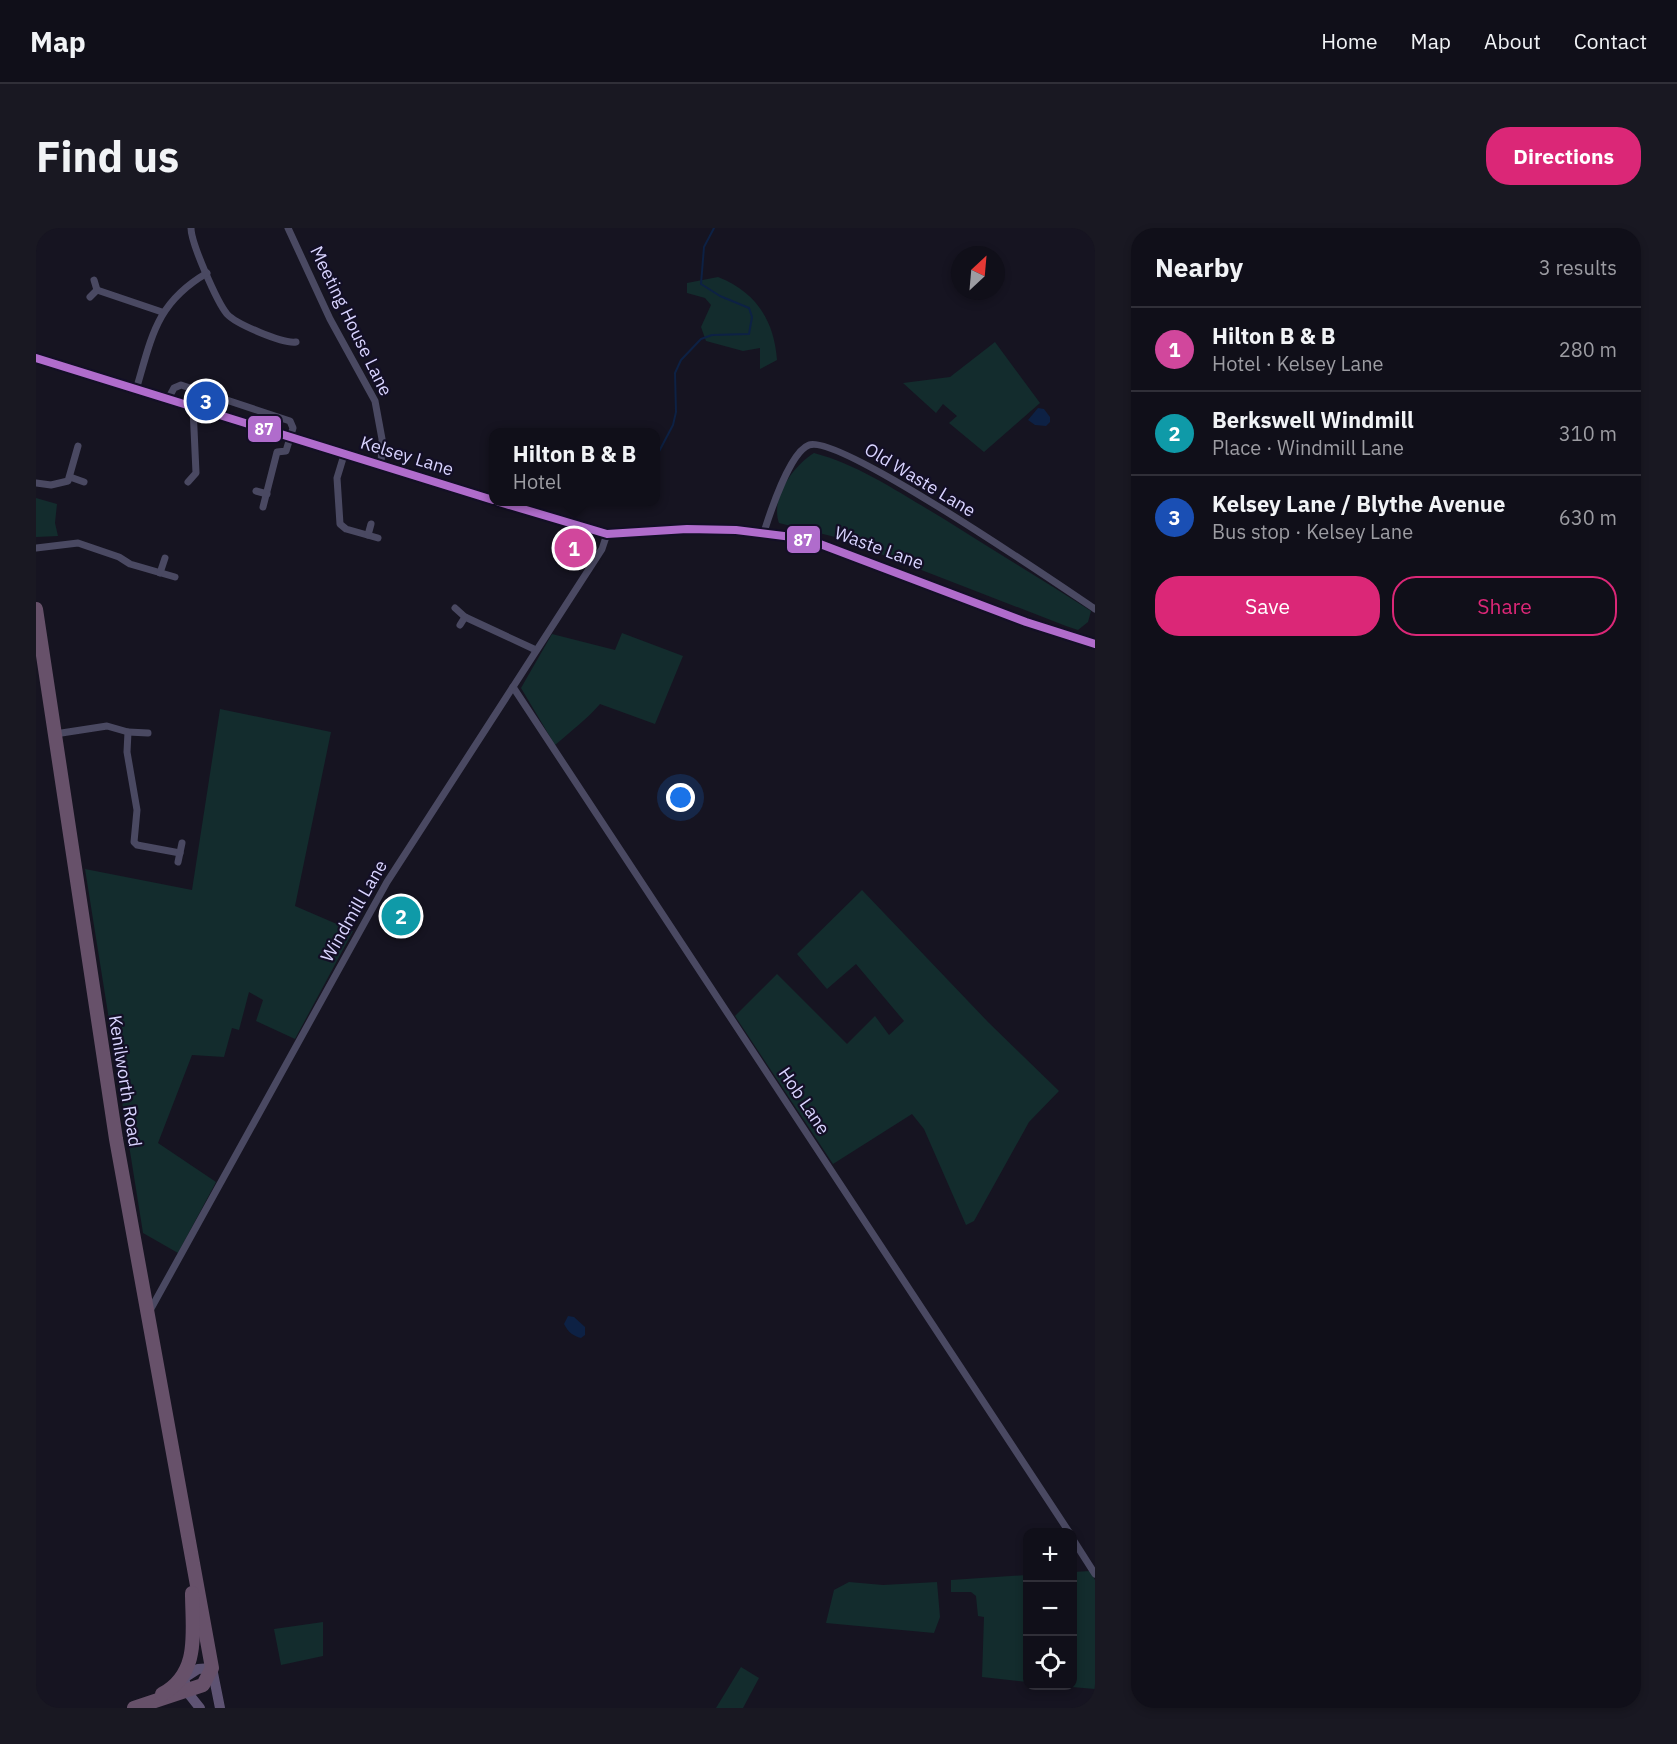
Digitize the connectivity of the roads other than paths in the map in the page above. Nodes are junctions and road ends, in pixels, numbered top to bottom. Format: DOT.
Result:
graph roads {
  1 [pos="191,228"];
  2 [pos="288,228"];
  3 [pos="207,273"];
  4 [pos="94,280"];
  5 [pos="97,290"];
  6 [pos="90,297"];
  7 [pos="162,312"];
  8 [pos="296,342"];
  9 [pos="36,358"];
  10 [pos="136,390"];
  11 [pos="168,399"];
  12 [pos="193,407"];
  13 [pos="290,438"];
  14 [pos="78,446"];
  15 [pos="344,454"];
  16 [pos="381,466"];
  17 [pos="70,477"];
  18 [pos="84,482"];
  19 [pos="188,482"];
  20 [pos="36,483"];
  21 [pos="256,491"];
  22 [pos="267,494"];
  23 [pos="489,499"];
  24 [pos="515,506"];
  25 [pos="263,507"];
  26 [pos="370,524"];
  27 [pos="764,532"];
  28 [pos="607,534"];
  29 [pos="368,535"];
  30 [pos="378,538"];
  31 [pos="36,548"];
  32 [pos="165,558"];
  33 [pos="160,573"];
  34 [pos="175,578"];
  35 [pos="455,608"];
  36 [pos="36,609"];
  37 [pos="1095,609"];
  38 [pos="465,617"];
  39 [pos="460,625"];
  40 [pos="1095,644"];
  41 [pos="536,650"];
  42 [pos="513,687"];
  43 [pos="128,732"];
  44 [pos="148,733"];
  45 [pos="55,734"];
  46 [pos="182,843"];
  47 [pos="180,853"];
  48 [pos="178,862"];
  49 [pos="146,1316"];
  50 [pos="1066,1528"];
  51 [pos="1077,1546"];
  52 [pos="192,1557"];
  53 [pos="1095,1574"];
  54 [pos="212,1668"];
  55 [pos="186,1684"];
  56 [pos="173,1696"];
  57 [pos="135,1708"];
  58 [pos="200,1708"];
  59 [pos="220,1708"];
  1 -- 3 [label="street"];
  2 -- 16 [label="street, Meeting House Lane"];
  3 -- 7 [label="street"];
  3 -- 8 [label="street"];
  4 -- 5 [label="street"];
  5 -- 6 [label="street"];
  5 -- 7 [label="street"];
  7 -- 10 [label="street"];
  9 -- 10 [label="main road, Kelsey Lane"];
  10 -- 11 [label="main road, Kelsey Lane"];
  11 -- 12 [label="main road, Kelsey Lane"];
  11 -- 13 [label="street"];
  12 -- 13 [label="main road, Kelsey Lane"];
  12 -- 19 [label="street"];
  13 -- 15 [label="main road, Kelsey Lane"];
  13 -- 22 [label="street"];
  14 -- 17 [label="street"];
  15 -- 16 [label="main road, Kelsey Lane"];
  15 -- 29 [label="street"];
  16 -- 23 [label="main road, Kelsey Lane"];
  17 -- 18 [label="street"];
  17 -- 20 [label="street"];
  21 -- 22 [label="street"];
  22 -- 25 [label="street"];
  24 -- 28 [label="main road"];
  26 -- 29 [label="street"];
  27 -- 28 [label="main road, Waste Lane"];
  27 -- 37 [label="street, Old Waste Lane"];
  27 -- 40 [label="main road, Waste Lane"];
  28 -- 41 [label="street, Windmill Lane"];
  29 -- 30 [label="street"];
  31 -- 33 [label="street"];
  32 -- 33 [label="street"];
  33 -- 34 [label="street"];
  35 -- 38 [label="street"];
  36 -- 45 [label="highway, Kenilworth Road"];
  38 -- 39 [label="street"];
  38 -- 41 [label="street"];
  41 -- 42 [label="street, Windmill Lane"];
  42 -- 49 [label="street, Windmill Lane"];
  42 -- 50 [label="street, Hob Lane"];
  43 -- 44 [label="street"];
  43 -- 45 [label="street"];
  43 -- 47 [label="street"];
  45 -- 49 [label="highway, Kenilworth Road"];
  46 -- 47 [label="street"];
  47 -- 48 [label="street"];
  49 -- 52 [label="highway, Kenilworth Road"];
  51 -- 53 [label="street"];
  52 -- 54 [label="highway"];
  52 -- 55 [label="highway"];
  54 -- 55 [label="highway"];
  54 -- 59 [label="main road"];
  55 -- 56 [label="highway"];
  55 -- 57 [label="highway"];
  55 -- 58 [label="main road"];
  56 -- 57 [label="highway"];
  56 -- 58 [label="main road"];
}
